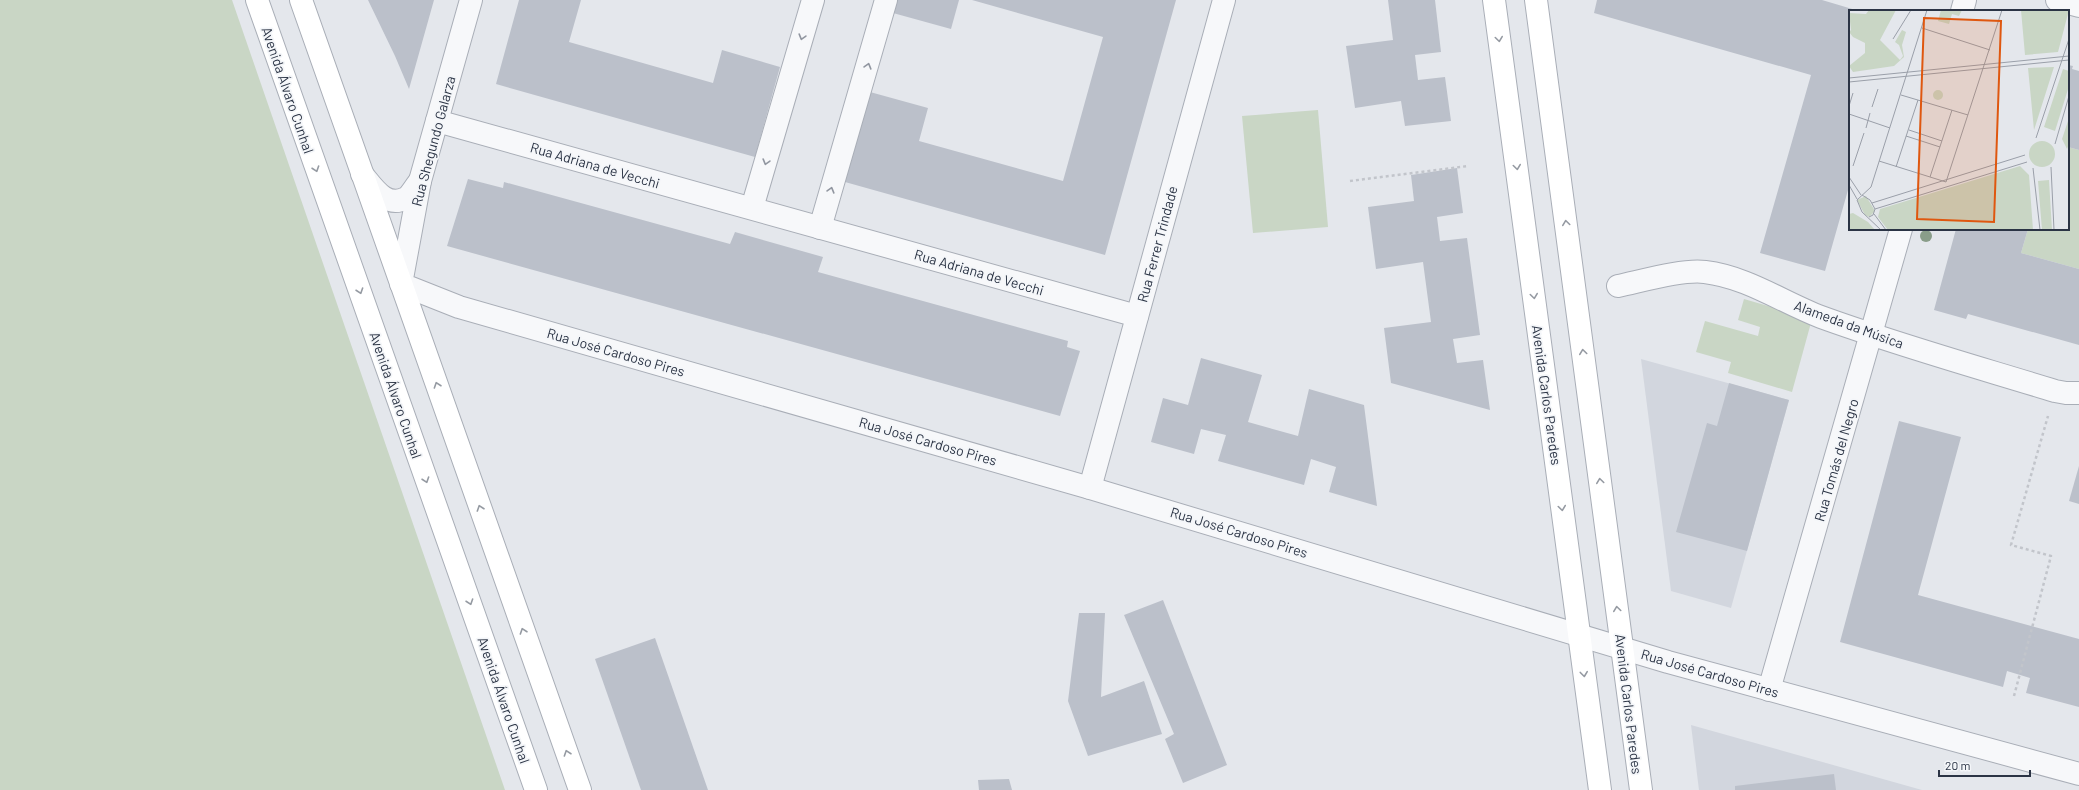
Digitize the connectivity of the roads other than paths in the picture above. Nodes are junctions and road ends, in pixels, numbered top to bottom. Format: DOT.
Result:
graph roads {
  1 [pos="256,0"];
  2 [pos="301,0"];
  3 [pos="471,0"];
  4 [pos="813,0"];
  5 [pos="886,0"];
  6 [pos="1224,0"];
  7 [pos="1494,0"];
  8 [pos="1536,0"];
  9 [pos="1965,0"];
  10 [pos="2057,0"];
  11 [pos="2079,6"];
  12 [pos="1962,10"];
  13 [pos="437,121"];
  14 [pos="362,174"];
  15 [pos="420,181"];
  16 [pos="752,208"];
  17 [pos="820,228"];
  18 [pos="1901,230"];
  19 [pos="401,284"];
  20 [pos="1618,286"];
  21 [pos="1137,316"];
  22 [pos="1872,335"];
  23 [pos="2079,393"];
  24 [pos="1090,488"];
  25 [pos="1579,635"];
  26 [pos="1622,648"];
  27 [pos="1769,690"];
  28 [pos="2079,774"];
  29 [pos="536,790"];
  30 [pos="580,790"];
  31 [pos="1600,790"];
  32 [pos="1641,790"];
  1 -- 29 [label="street, Avenida Álvaro Cunhal, one-way"];
  2 -- 14 [label="street"];
  3 -- 13 [label="street, Rua Shegundo Galarza"];
  4 -- 16 [label="street, one-way"];
  17 -- 5 [label="street, one-way"];
  6 -- 21 [label="street, Rua Ferrer Trindade"];
  7 -- 25 [label="street, Avenida Carlos Paredes, one-way"];
  26 -- 8 [label="street, Avenida Carlos Paredes, one-way"];
  9 -- 12 [label="street"];
  10 -- 11 [label="street"];
  13 -- 15 [label="street, Rua Shegundo Galarza"];
  13 -- 16 [label="street, Rua Adriana de Vecchi"];
  14 -- 15 [label="street"];
  14 -- 19 [label="street"];
  15 -- 19 [label="street, Rua Shegundo Galarza"];
  16 -- 17 [label="street, Rua Adriana de Vecchi"];
  17 -- 21 [label="street, Rua Adriana de Vecchi"];
  18 -- 22 [label="street, Rua Tomás del Negro"];
  19 -- 24 [label="street, Rua José Cardoso Pires"];
  30 -- 19 [label="street, one-way"];
  20 -- 22 [label="street, Alameda da Música"];
  21 -- 24 [label="street, Rua Ferrer Trindade"];
  22 -- 23 [label="street, Alameda da Música"];
  22 -- 27 [label="street, Rua Tomás del Negro"];
  24 -- 25 [label="street, Rua José Cardoso Pires"];
  25 -- 26 [label="street, Rua José Cardoso Pires"];
  25 -- 31 [label="street, Avenida Carlos Paredes, one-way"];
  26 -- 27 [label="street, Rua José Cardoso Pires"];
  26 -- 32 [label="street, Avenida Carlos Paredes"];
  27 -- 28 [label="street, Rua José Cardoso Pires"];
}
